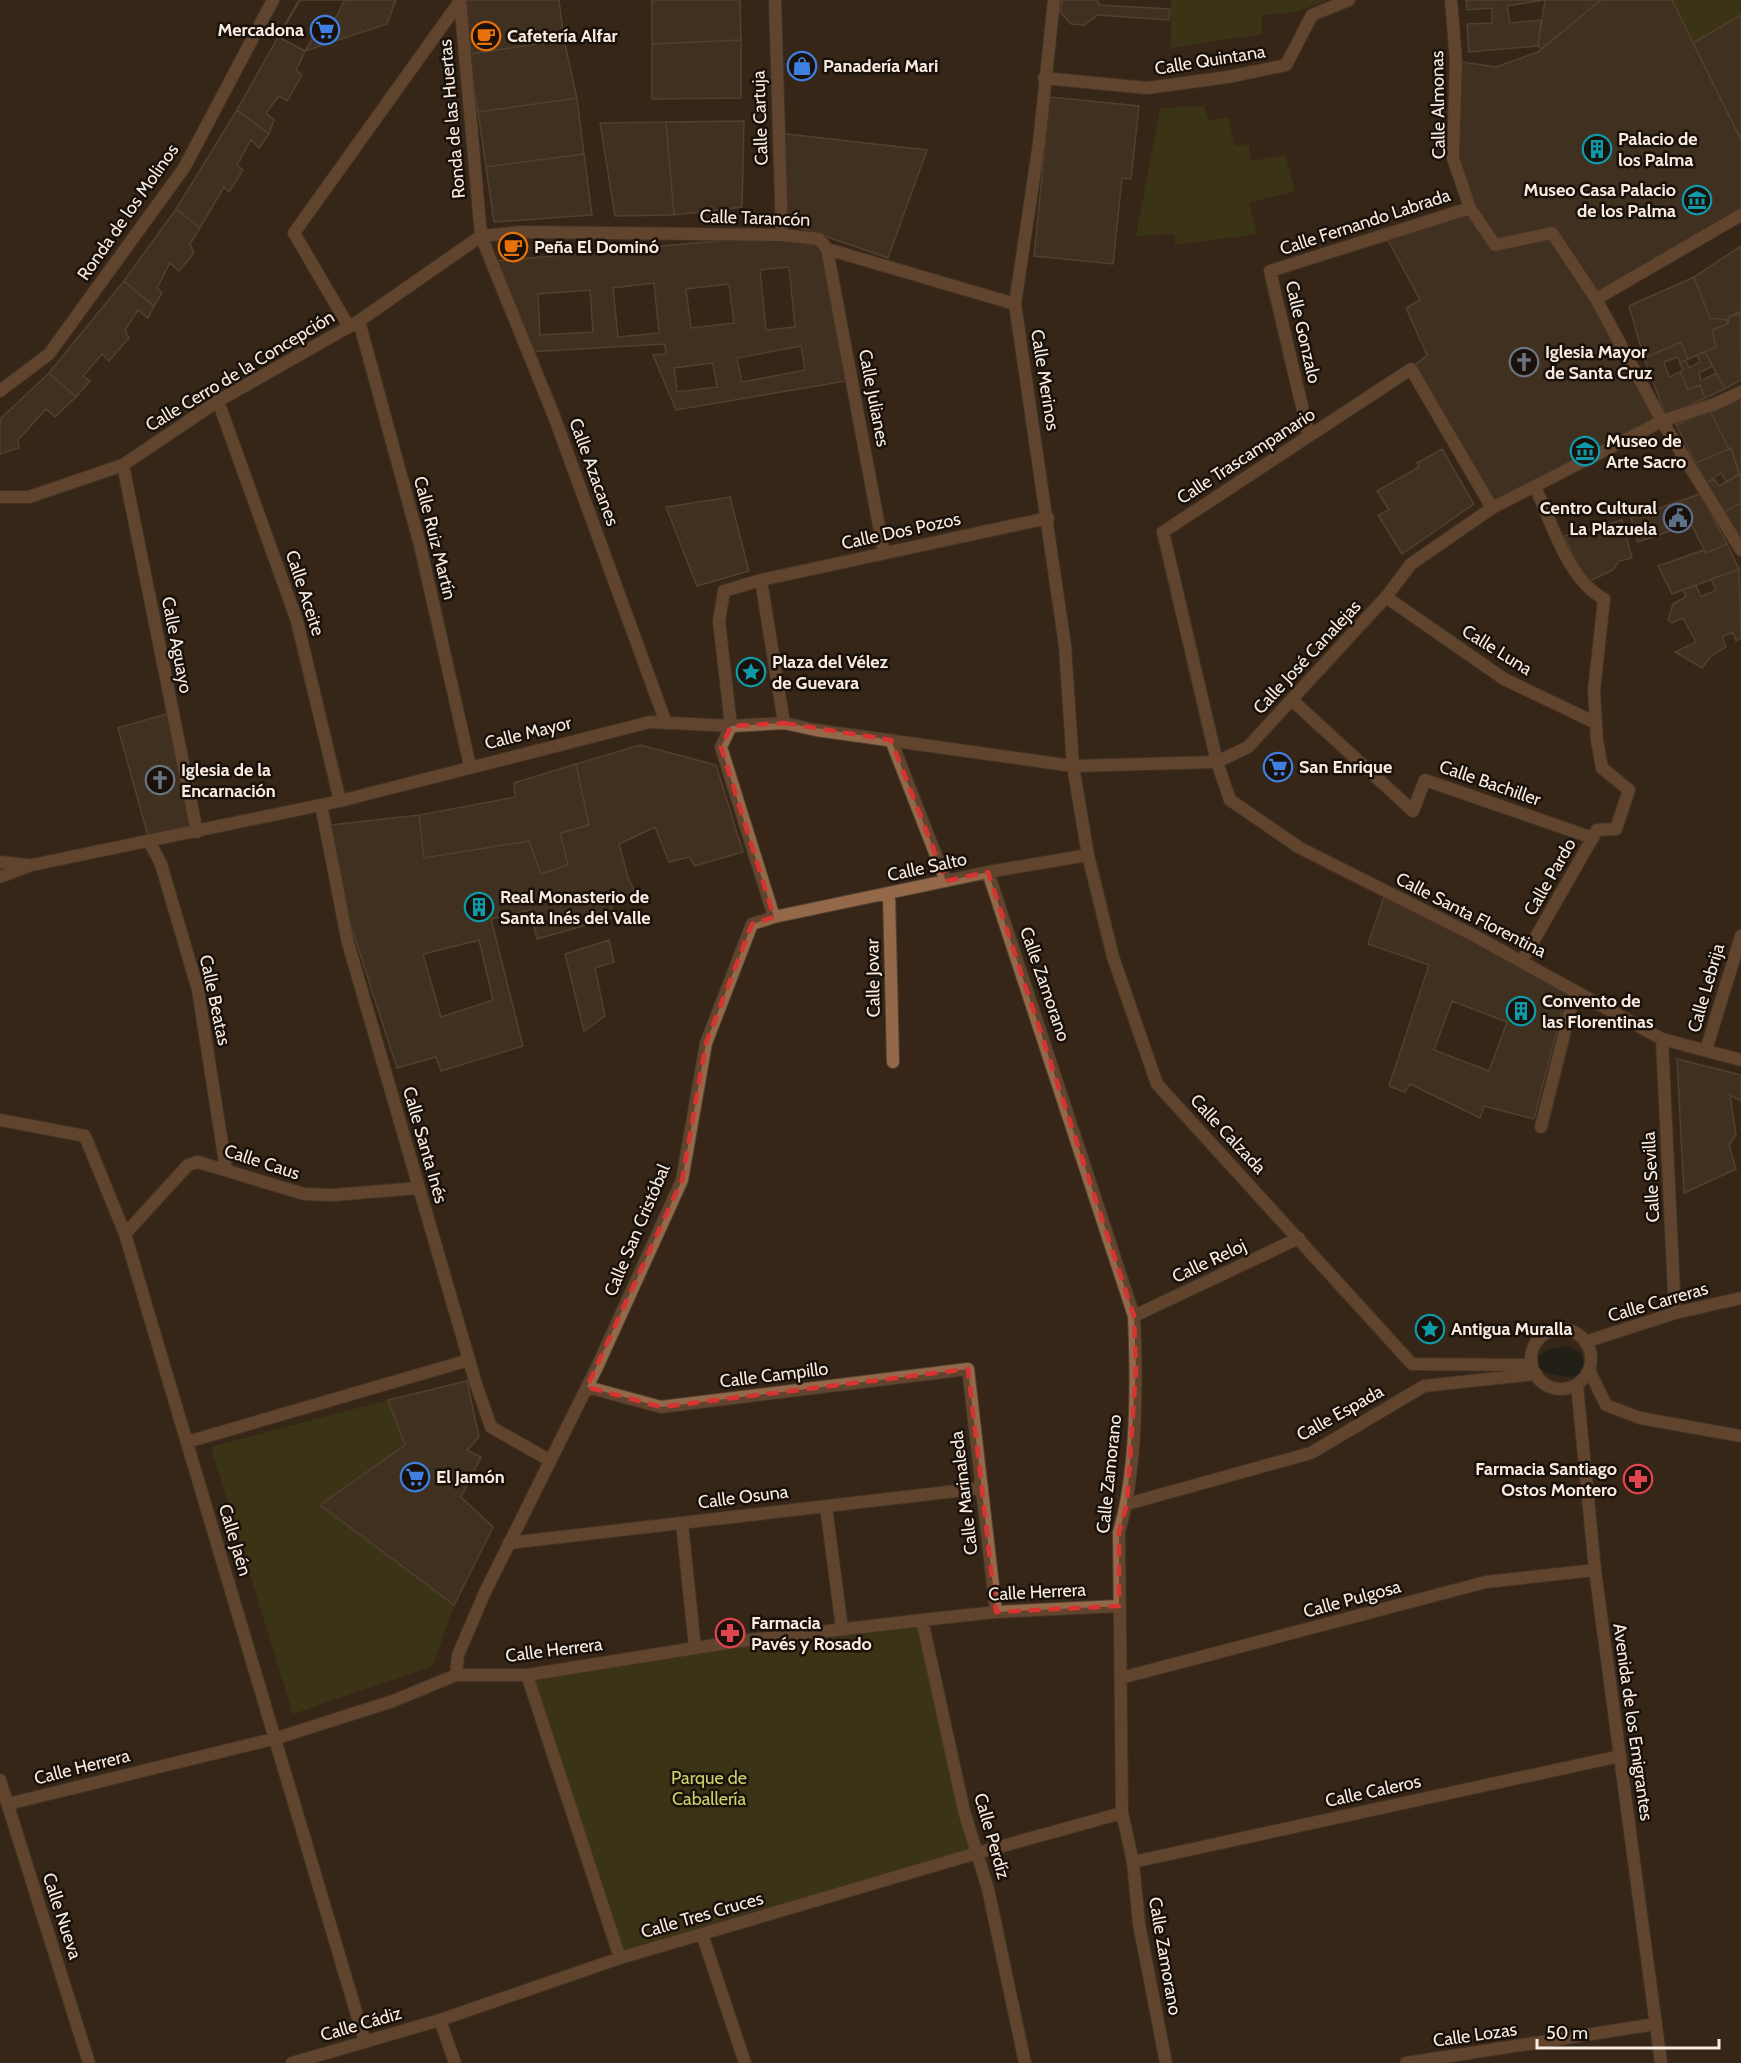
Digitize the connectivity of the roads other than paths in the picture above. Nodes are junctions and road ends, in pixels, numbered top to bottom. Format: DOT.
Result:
graph roads {
  1 [pos="273,0"];
  2 [pos="775,0"];
  3 [pos="1054,0"];
  4 [pos="1349,0"];
  5 [pos="1451,0"];
  6 [pos="460,1"];
  7 [pos="1044,78"];
  8 [pos="1470,208"];
  9 [pos="1741,215"];
  10 [pos="782,235"];
  11 [pos="481,236"];
  12 [pos="827,249"];
  13 [pos="1270,271"];
  14 [pos="1596,299"];
  15 [pos="1015,304"];
  16 [pos="354,324"];
  17 [pos="0,391"];
  18 [pos="1741,392"];
  19 [pos="218,401"];
  20 [pos="1662,421"];
  21 [pos="1309,436"];
  22 [pos="123,465"];
  23 [pos="1535,487"];
  24 [pos="0,496"];
  25 [pos="1492,508"];
  26 [pos="1048,518"];
  27 [pos="1741,550"];
  28 [pos="884,553"];
  29 [pos="761,580"];
  30 [pos="1386,597"];
  31 [pos="1293,701"];
  32 [pos="666,723"];
  33 [pos="784,723"];
  34 [pos="1596,723"];
  35 [pos="731,726"];
  36 [pos="891,740"];
  37 [pos="1216,762"];
  38 [pos="470,766"];
  39 [pos="1073,766"];
  40 [pos="340,801"];
  41 [pos="321,805"];
  42 [pos="197,832"];
  43 [pos="1593,838"];
  44 [pos="150,843"];
  45 [pos="1088,855"];
  46 [pos="0,862"];
  47 [pos="32,865"];
  48 [pos="988,872"];
  49 [pos="0,877"];
  50 [pos="946,881"];
  51 [pos="889,894"];
  52 [pos="774,917"];
  53 [pos="1740,936"];
  54 [pos="1522,961"];
  55 [pos="1575,991"];
  56 [pos="1662,1039"];
  57 [pos="1706,1050"];
  58 [pos="1741,1060"];
  59 [pos="893,1062"];
  60 [pos="0,1120"];
  61 [pos="1541,1126"];
  62 [pos="226,1169"];
  63 [pos="418,1188"];
  64 [pos="125,1234"];
  65 [pos="1299,1238"];
  66 [pos="1741,1298"];
  67 [pos="1675,1313"];
  68 [pos="1134,1316"];
  69 [pos="1585,1342"];
  70 [pos="468,1360"];
  71 [pos="1534,1369"];
  72 [pos="968,1370"];
  73 [pos="1589,1370"];
  74 [pos="1577,1385"];
  75 [pos="587,1387"];
  76 [pos="1741,1436"];
  77 [pos="187,1442"];
  78 [pos="549,1460"];
  79 [pos="981,1488"];
  80 [pos="1127,1504"];
  81 [pos="826,1506"];
  82 [pos="682,1523"];
  83 [pos="509,1543"];
  84 [pos="1595,1570"];
  85 [pos="1119,1606"];
  86 [pos="996,1612"];
  87 [pos="922,1620"];
  88 [pos="842,1629"];
  89 [pos="695,1648"];
  90 [pos="456,1675"];
  91 [pos="527,1675"];
  92 [pos="1121,1678"];
  93 [pos="277,1738"];
  94 [pos="1620,1756"];
  95 [pos="0,1780"];
  96 [pos="8,1804"];
  97 [pos="1122,1813"];
  98 [pos="978,1853"];
  99 [pos="1133,1862"];
  100 [pos="702,1934"];
  101 [pos="620,1958"];
  102 [pos="440,2020"];
  103 [pos="1656,2025"];
  104 [pos="365,2042"];
  105 [pos="1502,2050"];
  106 [pos="89,2063"];
  107 [pos="292,2063"];
  108 [pos="455,2063"];
  109 [pos="745,2063"];
  110 [pos="1025,2063"];
  111 [pos="1166,2063"];
  112 [pos="1406,2063"];
  113 [pos="1504,2063"];
  114 [pos="1661,2063"];
  1 -- 17 [label="street, Ronda de los Molinos"];
  2 -- 10 [label="street, Calle Cartuja"];
  3 -- 7 [label="street, Calle Merinos"];
  4 -- 7 [label="street, Calle Quintana"];
  5 -- 8 [label="street, Calle Almonas"];
  6 -- 11 [label="street, Ronda de las Huertas"];
  6 -- 16 [label="street, Calle Ruiz Martín"];
  7 -- 15 [label="street, Calle Merinos"];
  8 -- 13 [label="street, Calle Fernando Labrada"];
  8 -- 14 [label="street, Calle Almonas"];
  9 -- 14 [label="street"];
  10 -- 11 [label="street, Calle Tarancón"];
  10 -- 12 [label="street, Calle Tarancón"];
  11 -- 16 [label="street, Calle Cerro de la Concepción"];
  11 -- 32 [label="street, Calle Azacanes"];
  12 -- 15 [label="street, Calle Tarancón"];
  12 -- 28 [label="street, Calle Julianes"];
  13 -- 21 [label="street, Calle Gonzalo"];
  14 -- 20 [label="street"];
  15 -- 26 [label="street, Calle Merinos"];
  16 -- 19 [label="street, Calle Cerro de la Concepción"];
  16 -- 38 [label="street, Calle Ruiz Martín"];
  18 -- 20 [label="street, Calle José Canalejas"];
  19 -- 22 [label="street, Calle Cerro de la Concepción"];
  19 -- 40 [label="street, Calle Aceite"];
  20 -- 23 [label="street, Calle José Canalejas"];
  20 -- 27 [label="street"];
  21 -- 25 [label="street, Calle Trascampanario"];
  21 -- 37 [label="street, Calle Trascampanario"];
  22 -- 24 [label="street, Calle Cerro de la Concepción"];
  22 -- 42 [label="street, Calle Aguayo"];
  23 -- 25 [label="street, Calle José Canalejas"];
  23 -- 34 [label="street"];
  25 -- 30 [label="street, Calle José Canalejas"];
  26 -- 28 [label="street, Calle Dos Pozos"];
  26 -- 39 [label="street, Calle Merinos"];
  28 -- 29 [label="street, Calle Dos Pozos"];
  29 -- 33 [label="street"];
  29 -- 35 [label="street, Calle Dos Pozos"];
  30 -- 31 [label="street, Calle José Canalejas"];
  30 -- 34 [label="street, Calle Luna"];
  31 -- 37 [label="street, Calle José Canalejas"];
  31 -- 43 [label="street, Calle Bachiller"];
  32 -- 35 [label="street, Calle Mayor"];
  32 -- 38 [label="street, Calle Mayor"];
  33 -- 35 [label="street, Calle Mayor"];
  33 -- 36 [label="street, Calle Mayor"];
  34 -- 43 [label="street, Calle Pardo"];
  35 -- 52 [label="street"];
  36 -- 39 [label="street, Calle Mayor"];
  36 -- 50 [label="street"];
  37 -- 39 [label="street, Calle José Canalejas"];
  37 -- 54 [label="street, Calle Santa Florentina"];
  38 -- 40 [label="street, Calle Mayor"];
  39 -- 45 [label="street, Calle Calzada"];
  40 -- 41 [label="street, Calle Mayor"];
  41 -- 42 [label="street, Calle Mayor"];
  41 -- 63 [label="street, Calle Santa Inés"];
  42 -- 44 [label="street, Calle Mayor"];
  43 -- 54 [label="street, Calle Pardo"];
  44 -- 47 [label="street, Calle Mayor"];
  44 -- 62 [label="street, Calle Beatas"];
  45 -- 48 [label="street, Calle Salto"];
  45 -- 65 [label="street, Calle Calzada"];
  46 -- 47 [label="street"];
  47 -- 49 [label="street, Calle Mayor"];
  48 -- 50 [label="street, Calle Salto"];
  48 -- 68 [label="street, Calle Zamorano"];
  50 -- 51 [label="street, Calle Salto"];
  51 -- 52 [label="street, Calle Salto"];
  51 -- 59 [label="street, Calle Jovar"];
  52 -- 75 [label="street, Calle San Cristóbal"];
  53 -- 57 [label="street, Calle Lebrija"];
  54 -- 55 [label="street, Calle Santa Florentina"];
  55 -- 56 [label="street, Calle Santa Florentina"];
  55 -- 61 [label="street"];
  56 -- 57 [label="street, Calle Santa Florentina"];
  56 -- 67 [label="street, Calle Sevilla"];
  57 -- 58 [label="street, Calle Santa Florentina"];
  60 -- 64 [label="street, Calle Jaén"];
  62 -- 63 [label="street, Calle Caus"];
  62 -- 64 [label="street, Calle Caus"];
  63 -- 70 [label="street, Calle Santa Inés"];
  64 -- 77 [label="street, Calle Jaén"];
  65 -- 68 [label="street, Calle Reloj"];
  65 -- 71 [label="street, Calle Calzada"];
  66 -- 67 [label="street, Calle Carreras"];
  67 -- 69 [label="street, Calle Carreras"];
  68 -- 80 [label="street, Calle Zamorano"];
  69 -- 71 [label="street"];
  69 -- 73 [label="street"];
  70 -- 77 [label="street"];
  70 -- 78 [label="street, Calle Santa Inés"];
  71 -- 74 [label="street"];
  71 -- 80 [label="street, Calle Espada"];
  72 -- 75 [label="street, Calle Campillo"];
  72 -- 79 [label="street, Calle Marinaleda"];
  73 -- 74 [label="street"];
  73 -- 76 [label="street"];
  74 -- 84 [label="street, Avenida de los Emigrantes"];
  75 -- 78 [label="street, Calle San Cristóbal"];
  77 -- 93 [label="street, Calle Jaén"];
  78 -- 83 [label="street, Calle San Cristóbal"];
  79 -- 81 [label="street, Calle Osuna"];
  79 -- 86 [label="street, Calle Marinaleda"];
  80 -- 85 [label="street, Calle Zamorano"];
  81 -- 82 [label="street, Calle Osuna"];
  81 -- 88 [label="street"];
  82 -- 83 [label="street, Calle Osuna"];
  82 -- 89 [label="street"];
  83 -- 90 [label="street, Calle San Cristóbal"];
  84 -- 92 [label="street, Calle Pulgosa"];
  84 -- 94 [label="street, Avenida de los Emigrantes"];
  85 -- 86 [label="street, Calle Herrera"];
  85 -- 92 [label="street, Calle Zamorano"];
  86 -- 87 [label="street, Calle Herrera"];
  87 -- 88 [label="street, Calle Herrera"];
  87 -- 98 [label="street, Calle Perdíz"];
  88 -- 89 [label="street, Calle Herrera"];
  89 -- 91 [label="street, Calle Herrera"];
  90 -- 91 [label="street, Calle Herrera"];
  90 -- 93 [label="street, Calle Herrera"];
  91 -- 101 [label="street"];
  92 -- 97 [label="street, Calle Zamorano"];
  93 -- 96 [label="street, Calle Herrera"];
  93 -- 104 [label="street, Calle Jaén"];
  94 -- 99 [label="street, Calle Caleros"];
  94 -- 103 [label="street, Avenida de los Emigrantes"];
  95 -- 96 [label="street, Calle Nueva"];
  96 -- 106 [label="street, Calle Nueva"];
  97 -- 98 [label="street, Calle Tres Cruces"];
  97 -- 99 [label="street, Calle Zamorano"];
  98 -- 100 [label="street, Calle Tres Cruces"];
  98 -- 110 [label="street, Calle Perdíz"];
  99 -- 111 [label="street, Calle Zamorano"];
  100 -- 101 [label="street, Calle Tres Cruces"];
  100 -- 109 [label="street"];
  101 -- 102 [label="street, Calle Tres Cruces"];
  102 -- 104 [label="street, Calle Cádiz"];
  102 -- 108 [label="street"];
  103 -- 105 [label="street, Calle Lozas"];
  103 -- 114 [label="street, Avenida de los Emigrantes"];
  104 -- 107 [label="street, Calle Cádiz"];
  105 -- 112 [label="street, Calle Lozas"];
  105 -- 113 [label="street"];
}
